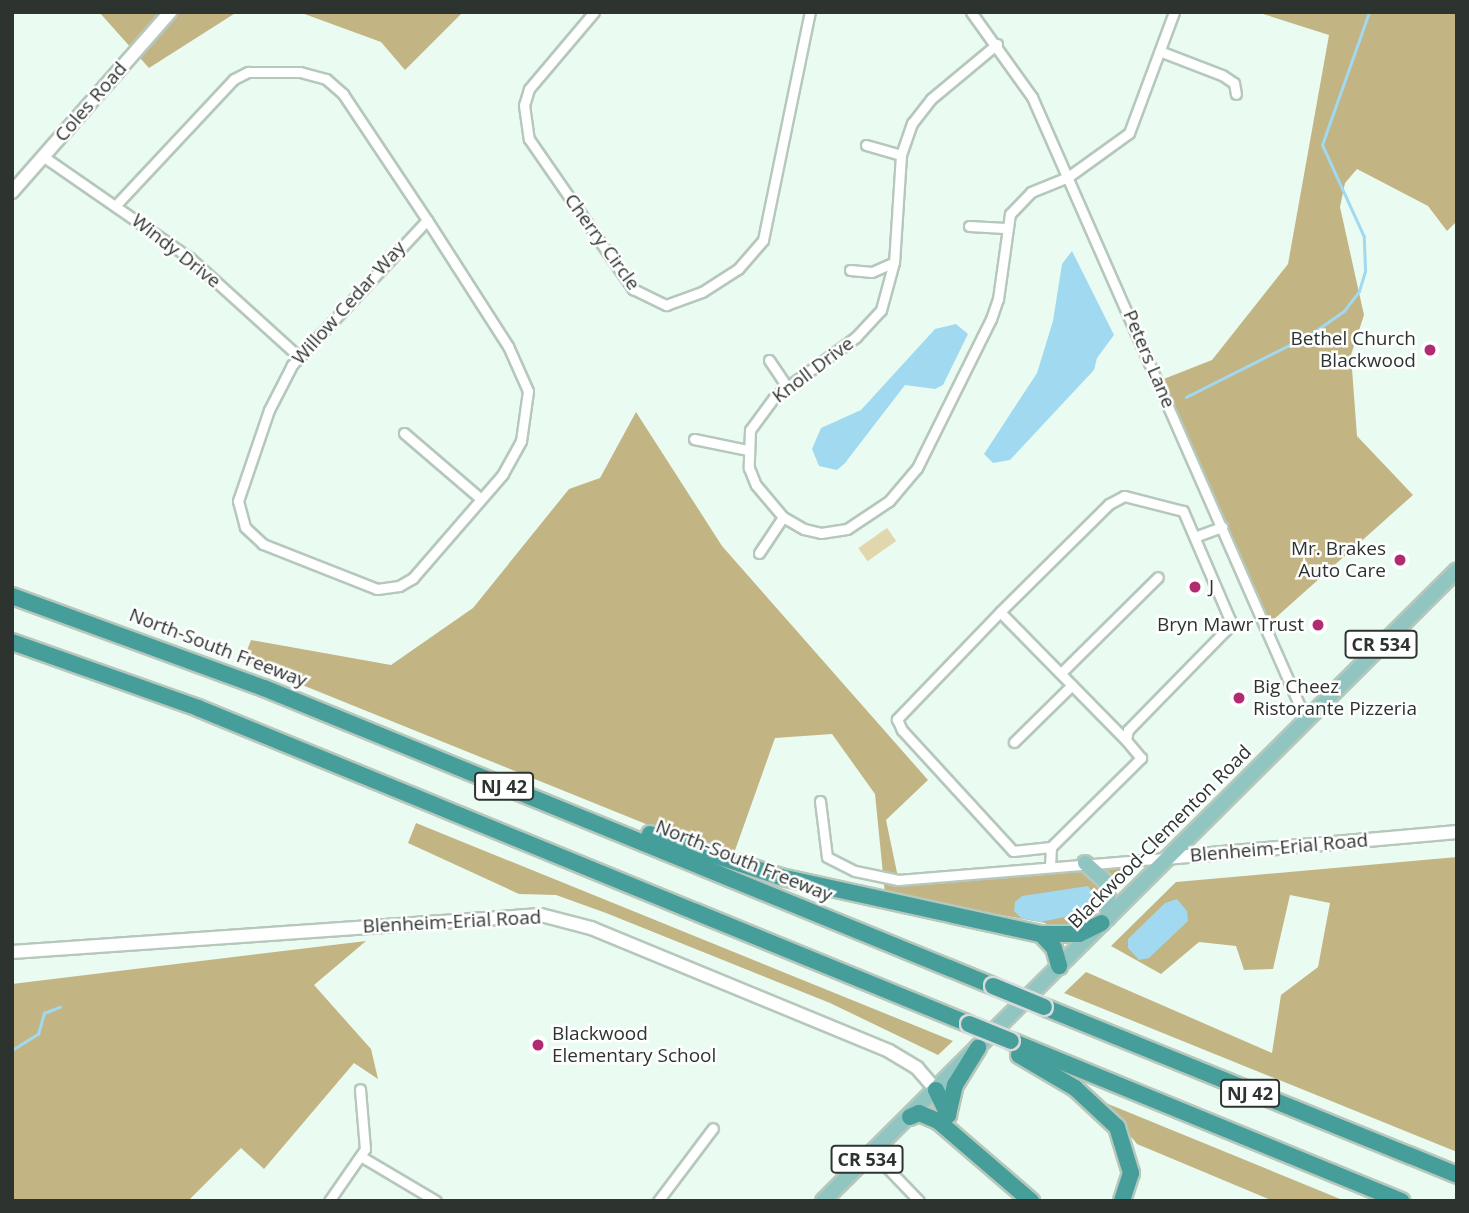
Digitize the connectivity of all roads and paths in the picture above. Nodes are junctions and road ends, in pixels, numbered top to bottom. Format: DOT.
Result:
graph roads {
  1 [pos="170,12"];
  2 [pos="810,12"];
  3 [pos="971,12"];
  4 [pos="1174,12"];
  5 [pos="593,13"];
  6 [pos="997,44"];
  7 [pos="1162,52"];
  8 [pos="1236,94"];
  9 [pos="866,145"];
  10 [pos="901,155"];
  11 [pos="44,157"];
  12 [pos="1068,177"];
  13 [pos="12,192"];
  14 [pos="115,206"];
  15 [pos="426,220"];
  16 [pos="969,226"];
  17 [pos="1005,228"];
  18 [pos="894,262"];
  19 [pos="850,270"];
  20 [pos="299,357"];
  21 [pos="769,360"];
  22 [pos="787,387"];
  23 [pos="404,433"];
  24 [pos="694,439"];
  25 [pos="747,450"];
  26 [pos="481,499"];
  27 [pos="783,517"];
  28 [pos="1222,527"];
  29 [pos="1197,536"];
  30 [pos="759,553"];
  31 [pos="1457,570"];
  32 [pos="1158,578"];
  33 [pos="12,596"];
  34 [pos="1000,612"];
  35 [pos="12,642"];
  36 [pos="1061,673"];
  37 [pos="1072,685"];
  38 [pos="1305,719"];
  39 [pos="1126,740"];
  40 [pos="1014,742"];
  41 [pos="498,783"];
  42 [pos="820,802"];
  43 [pos="1457,832"];
  44 [pos="1051,846"];
  45 [pos="1013,850"];
  46 [pos="1167,858"];
  47 [pos="1085,863"];
  48 [pos="1050,866"];
  49 [pos="1015,870"];
  50 [pos="1105,921"];
  51 [pos="1041,934"];
  52 [pos="12,952"];
  53 [pos="1059,966"];
  54 [pos="1008,1045"];
  55 [pos="978,1048"];
  56 [pos="360,1088"];
  57 [pos="936,1090"];
  58 [pos="948,1115"];
  59 [pos="910,1116"];
  60 [pos="713,1128"];
  61 [pos="958,1136"];
  62 [pos="873,1153"];
  63 [pos="362,1157"];
  64 [pos="1457,1175"];
  65 [pos="329,1201"];
  66 [pos="436,1201"];
  67 [pos="658,1201"];
  68 [pos="823,1201"];
  69 [pos="919,1201"];
  70 [pos="1031,1201"];
  71 [pos="1122,1201"];
  72 [pos="1402,1201"];
  1 -- 11 [label="main road, Coles Road"];
  2 -- 5 [label="street, Cherry Circle"];
  3 -- 6 [label="street, Peters Lane"];
  4 -- 7 [label="street"];
  6 -- 10 [label="street, Knoll Drive"];
  6 -- 12 [label="street, Peters Lane"];
  7 -- 8 [label="street"];
  7 -- 12 [label="street"];
  9 -- 10 [label="street"];
  10 -- 18 [label="street, Knoll Drive"];
  11 -- 13 [label="main road, Coles Road"];
  11 -- 14 [label="street, Windy Drive"];
  12 -- 17 [label="street"];
  12 -- 28 [label="street, Peters Lane"];
  14 -- 15 [label="street, Willow Cedar Way"];
  14 -- 20 [label="street, Windy Drive"];
  15 -- 20 [label="street, Willow Cedar Way"];
  15 -- 26 [label="street, Willow Cedar Way"];
  16 -- 17 [label="street"];
  17 -- 27 [label="street"];
  18 -- 19 [label="street"];
  18 -- 22 [label="street, Knoll Drive"];
  20 -- 26 [label="street, Willow Cedar Way"];
  21 -- 22 [label="street"];
  22 -- 25 [label="street, Knoll Drive"];
  23 -- 26 [label="street"];
  24 -- 25 [label="street"];
  25 -- 27 [label="street"];
  27 -- 30 [label="street"];
  28 -- 29 [label="street"];
  28 -- 38 [label="street, Peters Lane"];
  29 -- 34 [label="street"];
  29 -- 39 [label="street"];
  31 -- 38 [label="main road, Blackwood-Clementon Road / CR 534"];
  32 -- 36 [label="street"];
  33 -- 41 [label="highway, North-South Freeway / NJ 42"];
  34 -- 36 [label="street"];
  34 -- 45 [label="street"];
  35 -- 54 [label="highway, NJ 42, bridge"];
  36 -- 37 [label="street"];
  37 -- 39 [label="street"];
  37 -- 40 [label="street"];
  38 -- 46 [label="main road, Blackwood-Clementon Road / CR 534"];
  39 -- 44 [label="street"];
  41 -- 51 [label="highway"];
  41 -- 64 [label="highway, North-South Freeway / NJ 42, bridge"];
  42 -- 49 [label="street, Blenheim-Erial Road"];
  43 -- 46 [label="main road, Blenheim-Erial Road"];
  44 -- 45 [label="street"];
  44 -- 48 [label="street"];
  45 -- 49 [label="street"];
  46 -- 47 [label="street, Blenheim-Erial Road"];
  46 -- 50 [label="main road, Blackwood-Clementon Road / CR 534"];
  47 -- 48 [label="street, Blenheim-Erial Road"];
  47 -- 50 [label="main road"];
  48 -- 49 [label="street, Blenheim-Erial Road"];
  50 -- 51 [label="highway"];
  50 -- 53 [label="main road, Blackwood-Clementon Road / CR 534"];
  51 -- 53 [label="highway"];
  52 -- 57 [label="main road, Blenheim-Erial Road"];
  53 -- 55 [label="main road, Blackwood-Clementon Road / CR 534"];
  54 -- 71 [label="highway"];
  54 -- 72 [label="highway, NJ 42"];
  55 -- 57 [label="main road, CR 534"];
  55 -- 58 [label="highway"];
  56 -- 63 [label="street"];
  57 -- 58 [label="highway"];
  57 -- 59 [label="main road, CR 534"];
  58 -- 61 [label="highway"];
  59 -- 61 [label="highway"];
  59 -- 62 [label="main road, CR 534"];
  60 -- 67 [label="street"];
  61 -- 70 [label="highway"];
  62 -- 68 [label="main road, CR 534"];
  62 -- 69 [label="street"];
  63 -- 65 [label="street"];
  63 -- 66 [label="street"];
}
